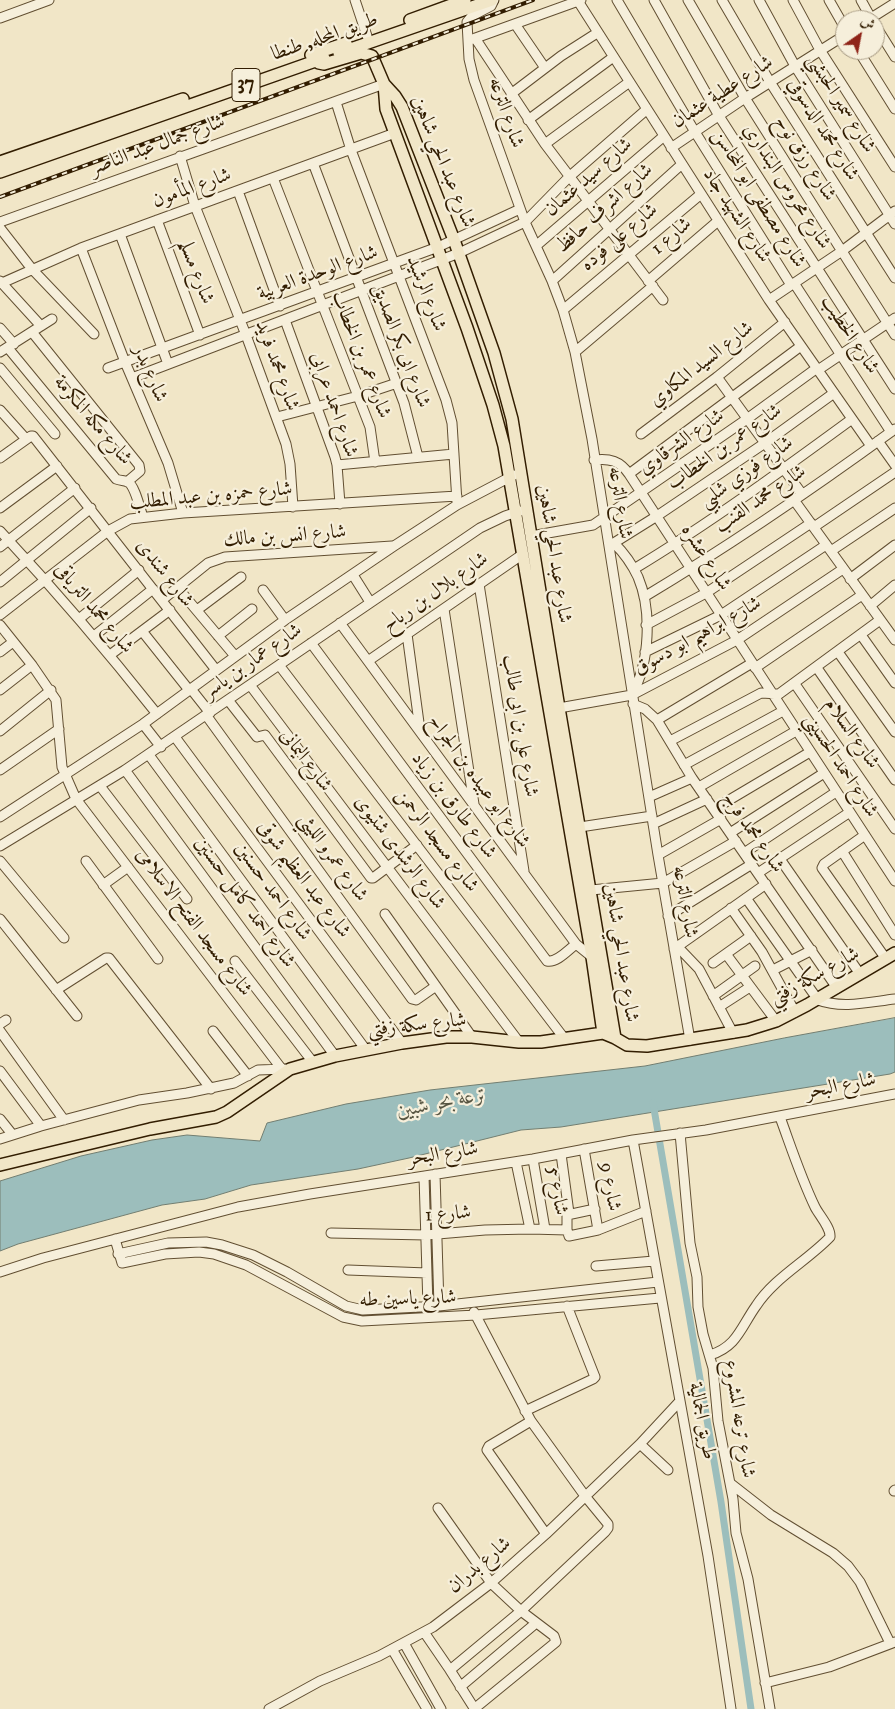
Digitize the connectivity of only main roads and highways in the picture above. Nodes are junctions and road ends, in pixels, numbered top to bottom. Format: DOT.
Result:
graph roads {
  1 [pos="465,0"];
  2 [pos="493,0"];
  3 [pos="446,3"];
  4 [pos="317,61"];
  5 [pos="384,84"];
  6 [pos="0,162"];
  7 [pos="0,172"];
  8 [pos="521,511"];
  9 [pos="890,956"];
  10 [pos="603,1033"];
  11 [pos="615,1038"];
  12 [pos="0,1165"];
  1 -- 3 [label="main road, طريق المحله, طنطا / 37"];
  2 -- 4 [label="main road, طريق المحله, طنطا / 37"];
  3 -- 6 [label="main road, طريق المحله, طنطا / 37"];
  4 -- 5 [label="main road"];
  4 -- 7 [label="main road, طريق المحله, طنطا / 37"];
  5 -- 8 [label="main road, شارع عبد الحي شاهين"];
  5 -- 8 [label="main road, شارع عبد الحي شاهين"];
  8 -- 10 [label="main road, شارع عبد الحي شاهين"];
  8 -- 11 [label="main road, شارع عبد الحي شاهين"];
  9 -- 11 [label="main road, شارع سكة زفتي"];
  10 -- 11 [label="main road, شارع سكة زفتي"];
  10 -- 12 [label="main road, شارع سكة زفتي"];
}
